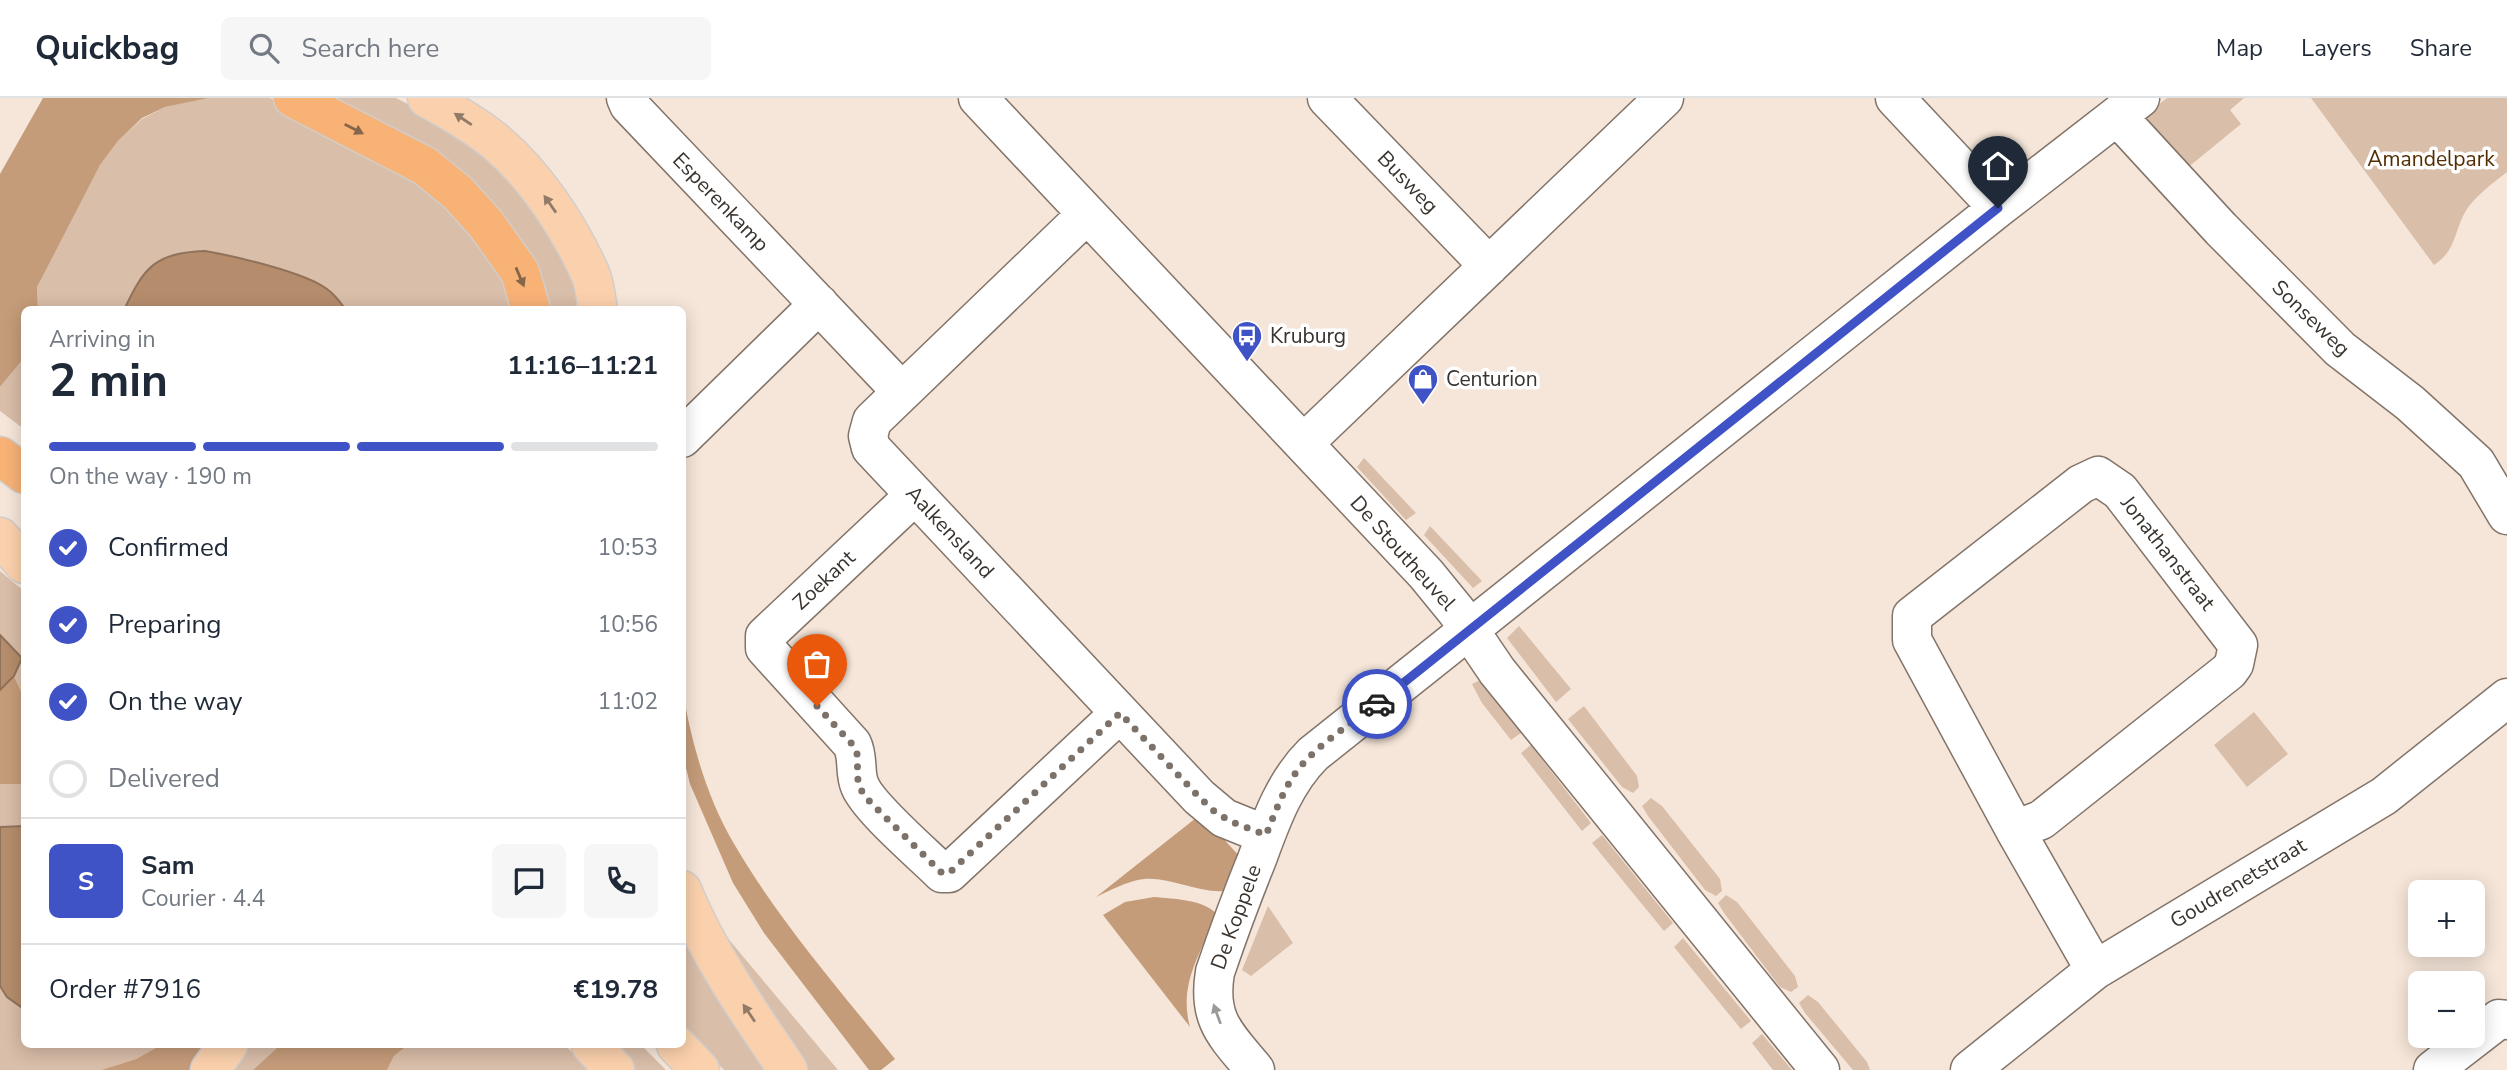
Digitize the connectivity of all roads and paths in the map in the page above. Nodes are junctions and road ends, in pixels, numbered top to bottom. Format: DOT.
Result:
graph roads {
  1 [pos="293,98"];
  2 [pos="427,98"];
  3 [pos="626,98"];
  4 [pos="978,98"];
  5 [pos="1327,98"];
  6 [pos="1664,98"];
  7 [pos="1895,98"];
  8 [pos="2129,107"];
  9 [pos="1998,208"];
  10 [pos="1087,214"];
  11 [pos="1489,266"];
  12 [pos="819,304"];
  13 [pos="530,306"];
  14 [pos="597,306"];
  15 [pos="902,392"];
  16 [pos="686,434"];
  17 [pos="1304,443"];
  18 [pos="0,456"];
  19 [pos="21,472"];
  20 [pos="915,495"];
  21 [pos="2507,515"];
  22 [pos="0,528"];
  23 [pos="0,537"];
  24 [pos="21,544"];
  25 [pos="21,561"];
  26 [pos="1469,631"];
  27 [pos="2507,698"];
  28 [pos="1120,713"];
  29 [pos="2015,830"];
  30 [pos="1266,835"];
  31 [pos="686,900"];
  32 [pos="2095,970"];
  33 [pos="2507,1020"];
  34 [pos="226,1048"];
  35 [pos="594,1048"];
  36 [pos="679,1048"];
  37 [pos="210,1070"];
  38 [pos="615,1070"];
  39 [pos="700,1070"];
  40 [pos="788,1070"];
  41 [pos="1255,1070"];
  42 [pos="1820,1070"];
  43 [pos="1970,1070"];
  44 [pos="2433,1070"];
  1 -- 13 [label="highway, one-way"];
  14 -- 2 [label="main road, one-way"];
  3 -- 12 [label="street, Esperenkamp"];
  4 -- 10 [label="street, De Stoutheuvel"];
  5 -- 11 [label="street, Busweg"];
  6 -- 11 [label="street"];
  7 -- 9 [label="street"];
  8 -- 9 [label="street, De Koppele"];
  8 -- 21 [label="street, Sonseweg"];
  9 -- 26 [label="street, De Koppele"];
  10 -- 15 [label="street, Aalkensland"];
  10 -- 17 [label="street, De Stoutheuvel"];
  11 -- 17 [label="street"];
  12 -- 15 [label="street, Esperenkamp"];
  12 -- 16 [label="street"];
  15 -- 20 [label="street, Aalkensland"];
  17 -- 26 [label="street, De Stoutheuvel"];
  18 -- 19 [label="highway"];
  20 -- 28 [label="street, Aalkensland"];
  20 -- 28 [label="street, Zoekant"];
  22 -- 24 [label="main road"];
  23 -- 25 [label="main road"];
  26 -- 30 [label="street, De Koppele"];
  26 -- 42 [label="street, De Stoutheuvel"];
  27 -- 32 [label="street, Goudrenetstraat"];
  28 -- 30 [label="street, Aalkensland"];
  29 -- 29 [label="street, Jonathanstraat"];
  29 -- 32 [label="street, Jonathanstraat"];
  41 -- 30 [label="street, De Koppele, one-way"];
  40 -- 31 [label="main road, one-way"];
  32 -- 43 [label="street, Goudrenetstraat"];
  33 -- 44 [label="street"];
  34 -- 37 [label="main road"];
  35 -- 38 [label="main road"];
  36 -- 39 [label="main road"];
}
